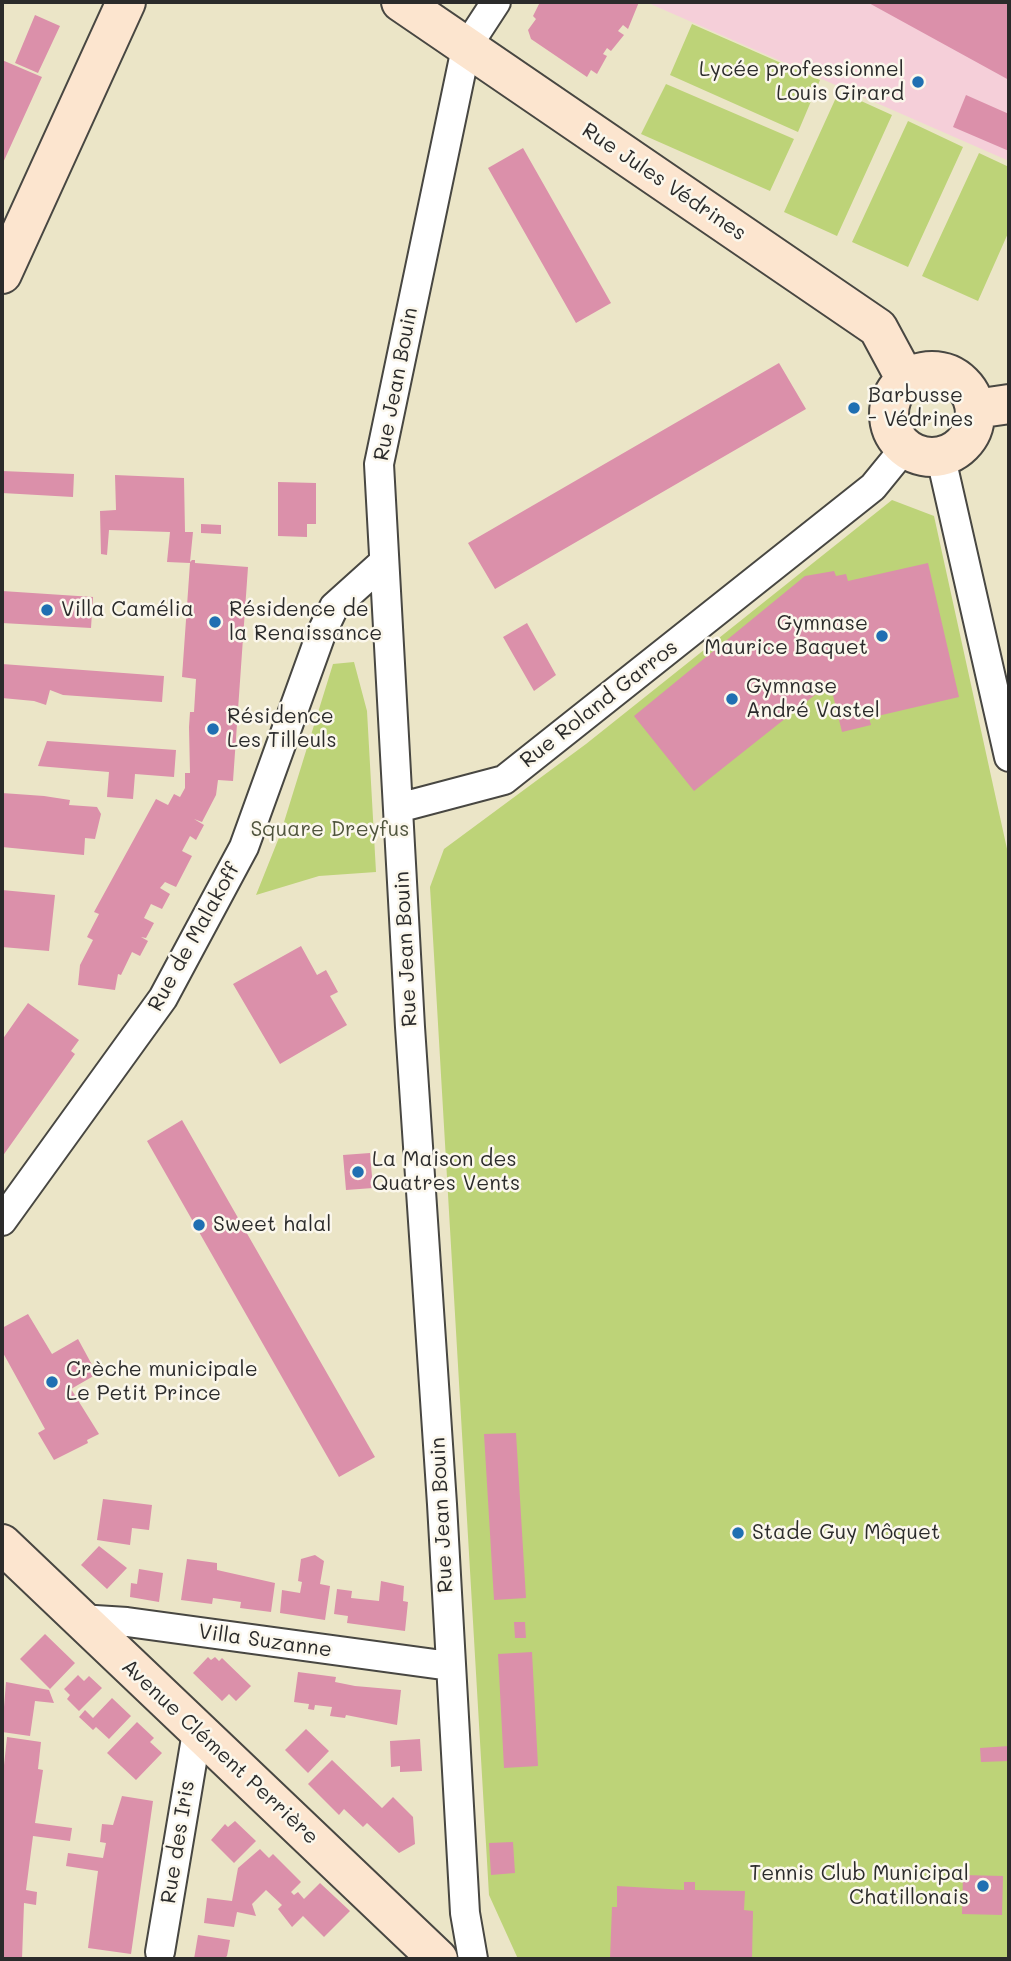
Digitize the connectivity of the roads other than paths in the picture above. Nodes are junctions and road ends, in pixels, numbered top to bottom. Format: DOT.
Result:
graph roads {
  1 [pos="126,2"];
  2 [pos="401,2"];
  3 [pos="496,2"];
  4 [pos="466,48"];
  5 [pos="2,274"];
  6 [pos="906,380"];
  7 [pos="992,407"];
  8 [pos="904,449"];
  9 [pos="941,457"];
  10 [pos="384,562"];
  11 [pos="1009,757"];
  12 [pos="398,808"];
  13 [pos="2,1221"];
  14 [pos="4,1555"];
  15 [pos="79,1619"];
  16 [pos="450,1666"];
  17 [pos="197,1732"];
  18 [pos="160,1952"];
  19 [pos="438,1959"];
  20 [pos="474,1959"];
  1 -- 5 [label="street"];
  2 -- 4 [label="street, Rue Jules Védrines"];
  3 -- 4 [label="street, Rue Jean Bouin"];
  4 -- 6 [label="street, Rue Jules Védrines"];
  4 -- 10 [label="street, Rue Jean Bouin"];
  6 -- 7 [label="street"];
  6 -- 8 [label="street"];
  7 -- 9 [label="street"];
  8 -- 9 [label="street"];
  8 -- 12 [label="street, Rue Roland Garros"];
  9 -- 11 [label="street"];
  10 -- 12 [label="street, Rue Jean Bouin"];
  10 -- 13 [label="street, Rue de Malakoff"];
  12 -- 16 [label="street, Rue Jean Bouin"];
  14 -- 15 [label="street, Avenue Clément Perrière"];
  15 -- 16 [label="street, Villa Suzanne"];
  15 -- 17 [label="street, Avenue Clément Perrière"];
  16 -- 20 [label="street, Rue Jean Bouin"];
  17 -- 18 [label="street, Rue des Iris"];
  17 -- 19 [label="street, Avenue Clément Perrière"];
}
